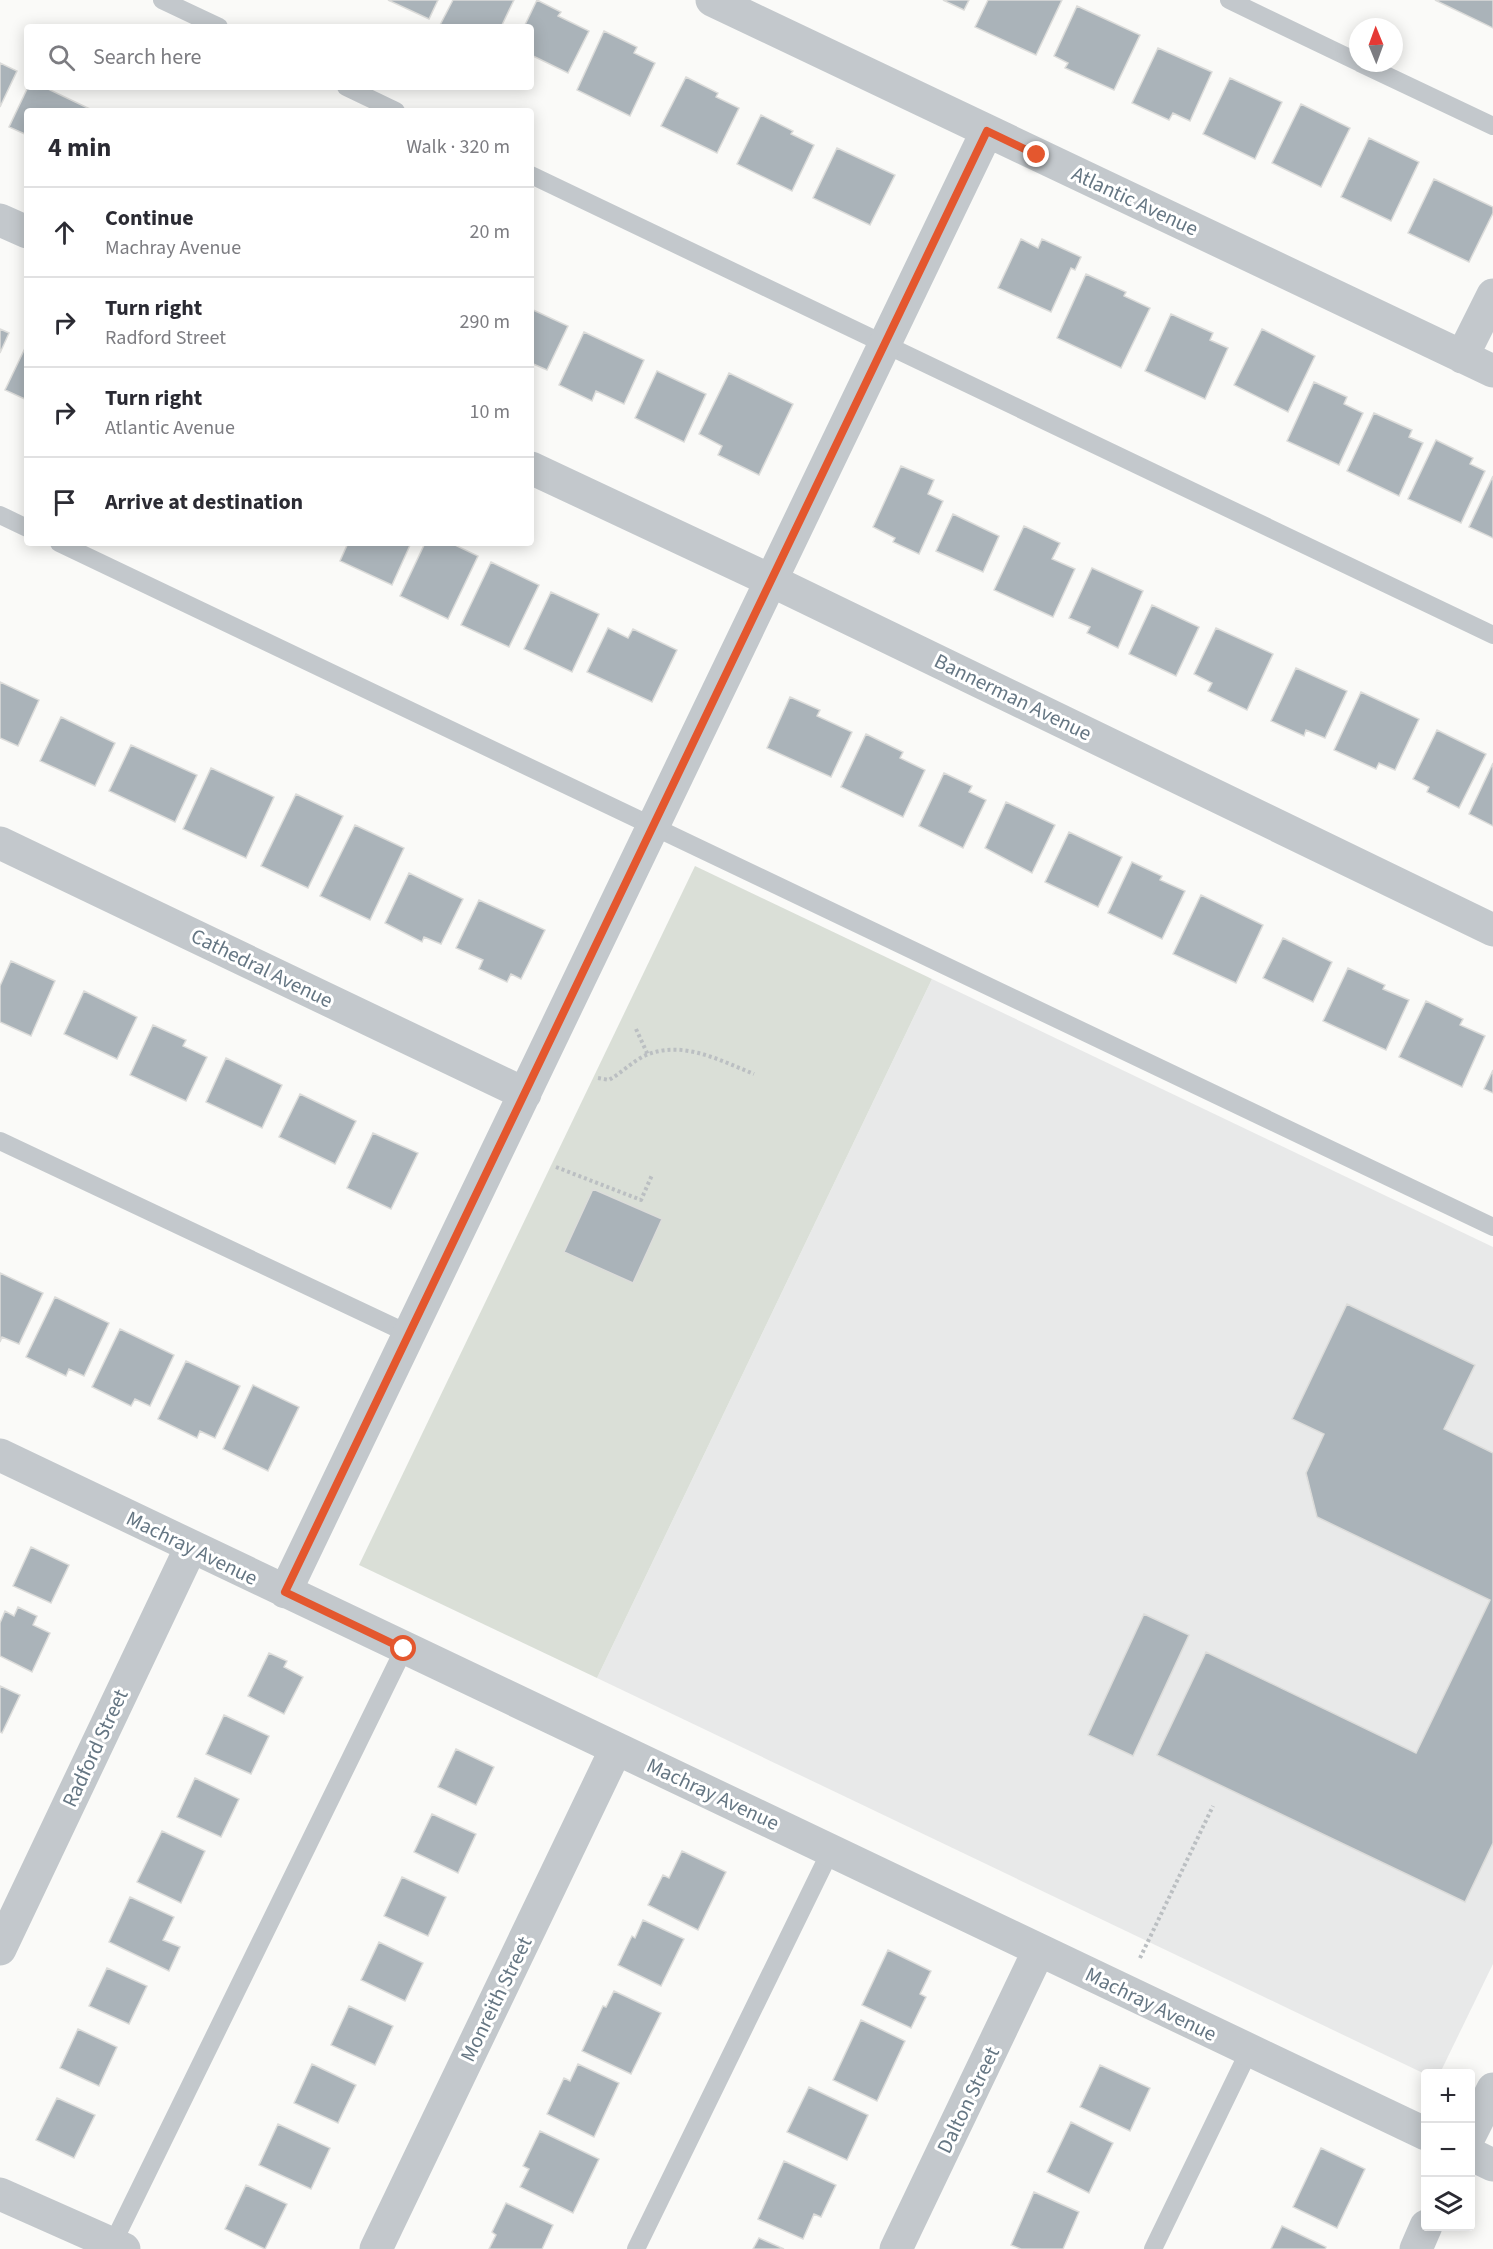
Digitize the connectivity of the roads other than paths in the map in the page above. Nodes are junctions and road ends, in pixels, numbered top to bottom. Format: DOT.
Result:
graph roads {
  1 [pos="162,0"];
  2 [pos="712,0"];
  3 [pos="1229,0"];
  4 [pos="213,24"];
  5 [pos="1349,57"];
  6 [pos="1380,72"];
  7 [pos="352,90"];
  8 [pos="390,108"];
  9 [pos="1493,126"];
  10 [pos="987,131"];
  11 [pos="534,176"];
  12 [pos="0,220"];
  13 [pos="24,231"];
  14 [pos="1493,295"];
  15 [pos="886,343"];
  16 [pos="1462,357"];
  17 [pos="1493,371"];
  18 [pos="534,469"];
  19 [pos="0,515"];
  20 [pos="24,527"];
  21 [pos="65,546"];
  22 [pos="772,581"];
  23 [pos="1493,635"];
  24 [pos="653,825"];
  25 [pos="0,843"];
  26 [pos="1493,930"];
  27 [pos="525,1094"];
  28 [pos="0,1141"];
  29 [pos="1493,1227"];
  30 [pos="409,1334"];
  31 [pos="0,1455"];
  32 [pos="191,1547"];
  33 [pos="285,1592"];
  34 [pos="404,1649"];
  35 [pos="616,1749"];
  36 [pos="831,1850"];
  37 [pos="0,1949"];
  38 [pos="1039,1950"];
  39 [pos="1249,2051"];
  40 [pos="1493,2090"];
  41 [pos="1475,2125"];
  42 [pos="1421,2132"];
  43 [pos="1475,2156"];
  44 [pos="1493,2165"];
  45 [pos="0,2194"];
  46 [pos="1424,2231"];
  47 [pos="116,2247"];
  48 [pos="376,2249"];
  49 [pos="636,2249"];
  50 [pos="896,2249"];
  51 [pos="1154,2249"];
  52 [pos="1416,2249"];
  1 -- 4 [label="lane"];
  2 -- 10 [label="street, Atlantic Avenue"];
  3 -- 5 [label="lane"];
  6 -- 9 [label="lane"];
  7 -- 8 [label="lane"];
  10 -- 15 [label="street"];
  10 -- 16 [label="street, Atlantic Avenue"];
  11 -- 15 [label="lane"];
  12 -- 13 [label="street"];
  14 -- 16 [label="street"];
  15 -- 22 [label="street"];
  15 -- 23 [label="lane"];
  16 -- 17 [label="street, Atlantic Avenue"];
  18 -- 22 [label="street, Bannerman Avenue"];
  19 -- 20 [label="lane"];
  21 -- 24 [label="lane"];
  22 -- 24 [label="street"];
  22 -- 26 [label="street, Bannerman Avenue"];
  24 -- 27 [label="street"];
  24 -- 29 [label="lane"];
  25 -- 27 [label="street, Cathedral Avenue"];
  27 -- 30 [label="street"];
  28 -- 30 [label="lane"];
  30 -- 33 [label="street"];
  31 -- 32 [label="street, Machray Avenue"];
  32 -- 33 [label="street, Machray Avenue"];
  32 -- 37 [label="street, Radford Street"];
  33 -- 34 [label="street, Machray Avenue"];
  34 -- 35 [label="street, Machray Avenue"];
  34 -- 47 [label="lane"];
  35 -- 36 [label="street, Machray Avenue"];
  35 -- 48 [label="street, Monreith Street"];
  36 -- 38 [label="street, Machray Avenue"];
  36 -- 49 [label="lane"];
  38 -- 39 [label="street, Machray Avenue"];
  38 -- 50 [label="street, Dalton Street"];
  39 -- 42 [label="street, Machray Avenue"];
  39 -- 51 [label="lane"];
  40 -- 41 [label="street"];
  43 -- 44 [label="street"];
  45 -- 47 [label="street"];
  46 -- 52 [label="street"];
}
